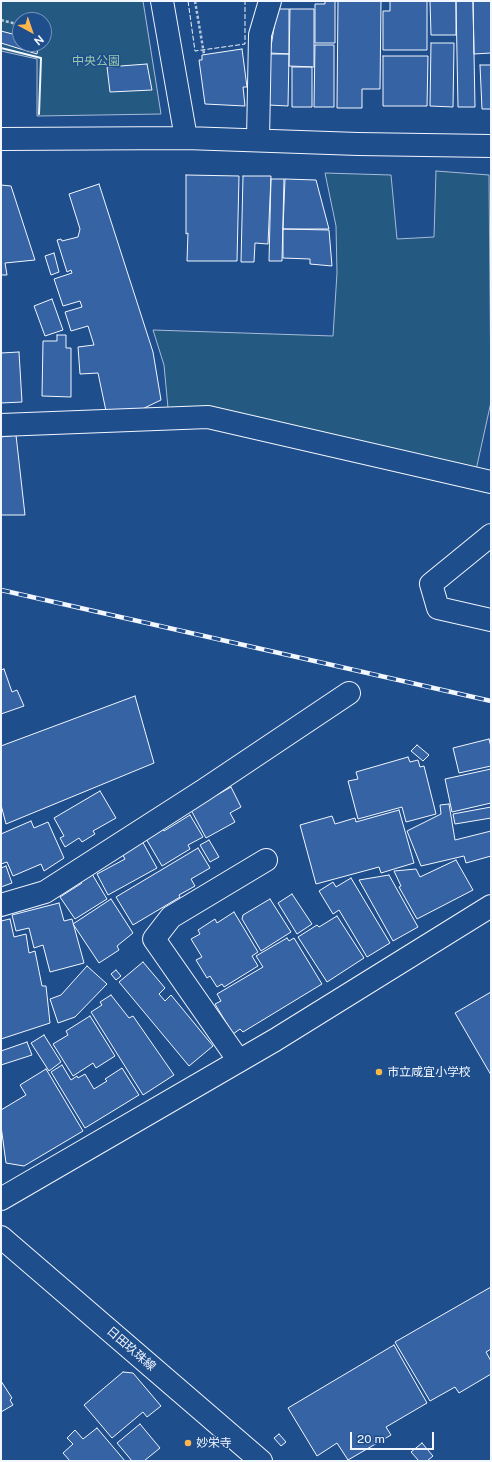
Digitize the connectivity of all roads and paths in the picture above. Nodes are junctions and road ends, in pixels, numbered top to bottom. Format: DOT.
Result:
graph roads {
  1 [pos="162,1"];
  2 [pos="195,1"];
  3 [pos="270,1"];
  4 [pos="1,20"];
  5 [pos="12,23"];
  6 [pos="204,54"];
  7 [pos="186,138"];
  8 [pos="1,139"];
  9 [pos="258,140"];
  10 [pos="491,146"];
  11 [pos="1,425"];
  12 [pos="491,482"];
  13 [pos="491,535"];
  14 [pos="491,620"];
  15 [pos="349,693"];
  16 [pos="266,860"];
  17 [pos="1,905"];
  18 [pos="491,906"];
  19 [pos="239,1061"];
  20 [pos="1,1199"];
  21 [pos="1,1236"];
  22 [pos="261,1461"];
  1 -- 7 [label="street"];
  2 -- 6 [label="path"];
  3 -- 9 [label="street"];
  4 -- 5 [label="path"];
  7 -- 8 [label="street"];
  7 -- 9 [label="street"];
  9 -- 10 [label="street"];
  11 -- 12 [label="street"];
  13 -- 14 [label="street"];
  15 -- 17 [label="street"];
  16 -- 19 [label="street"];
  18 -- 19 [label="street"];
  19 -- 20 [label="street"];
  21 -- 22 [label="street, 日田玖珠線"];
}
